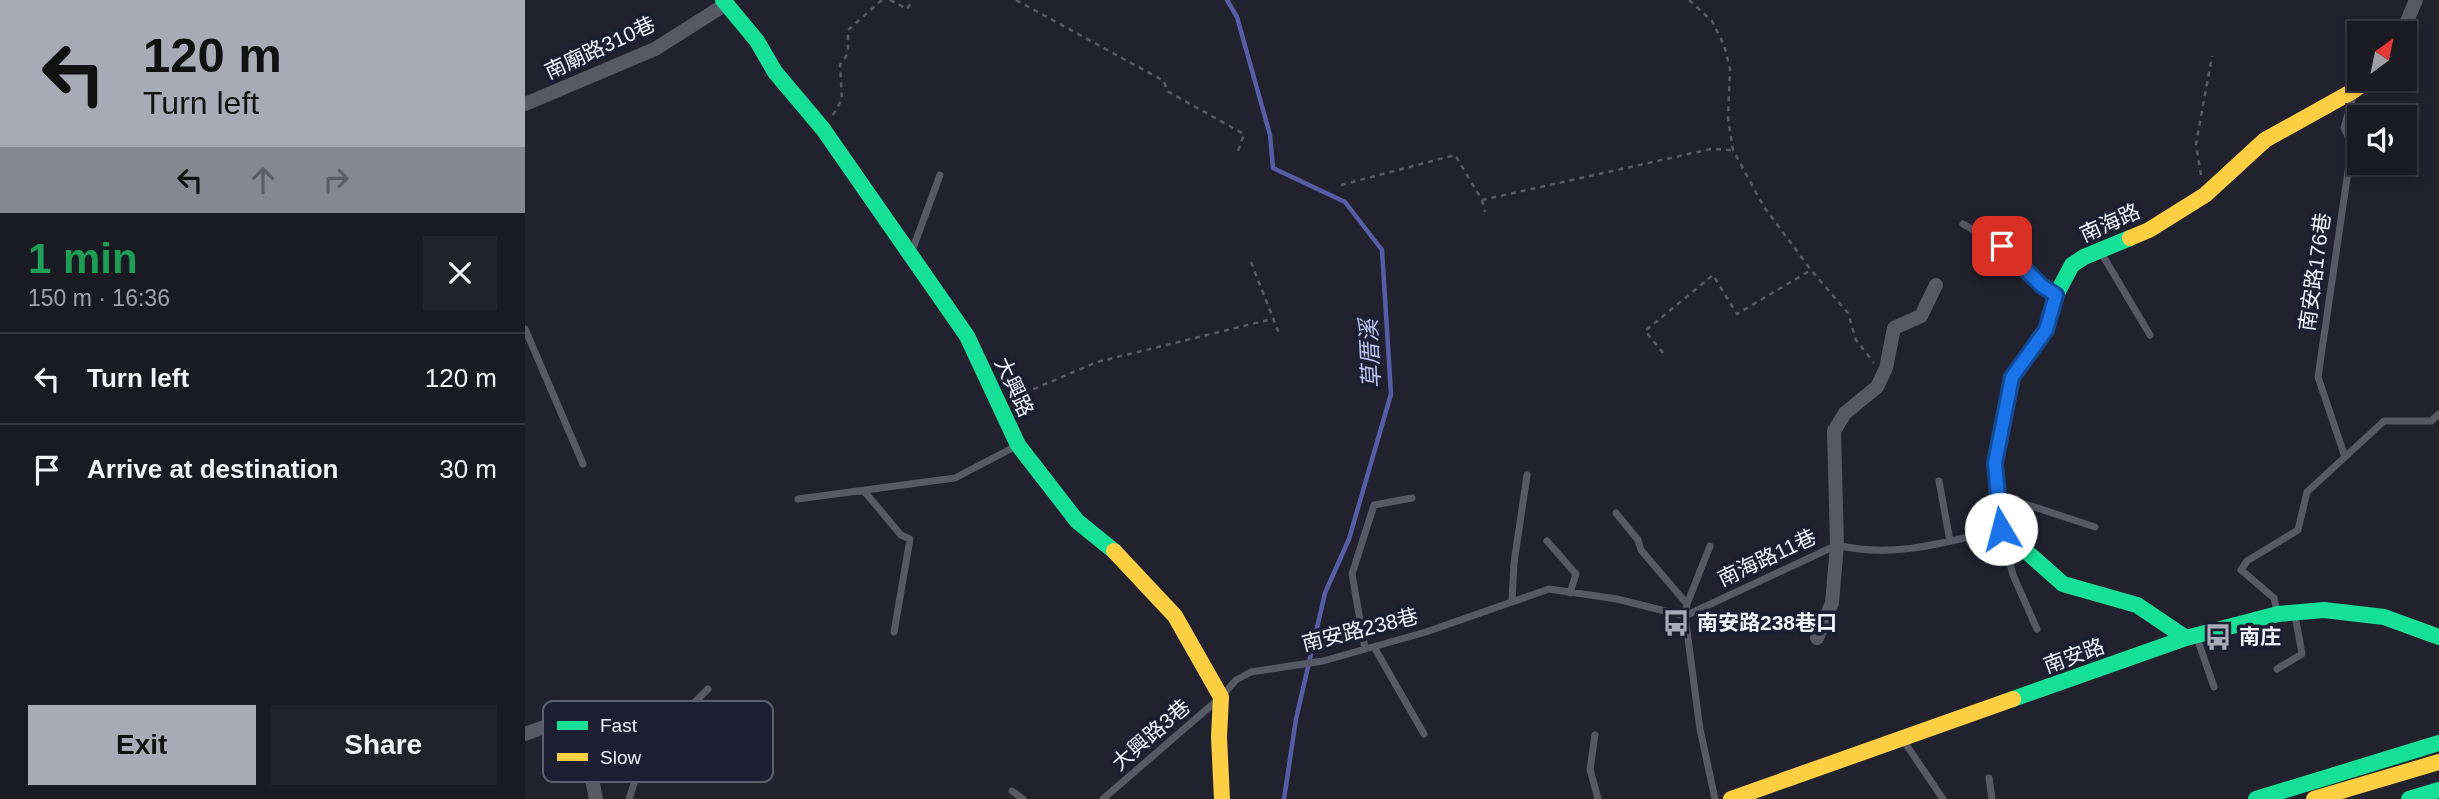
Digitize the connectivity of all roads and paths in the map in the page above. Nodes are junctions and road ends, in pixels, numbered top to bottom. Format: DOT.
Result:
graph roads {
  1 [pos="882,0"];
  2 [pos="890,0"];
  3 [pos="913,0"];
  4 [pos="1016,0"];
  5 [pos="1689,0"];
  6 [pos="2416,0"];
  7 [pos="725,2"];
  8 [pos="2407,21"];
  9 [pos="2212,56"];
  10 [pos="2353,91"];
  11 [pos="525,104"];
  12 [pos="823,129"];
  13 [pos="1733,150"];
  14 [pos="1238,151"];
  15 [pos="940,175"];
  16 [pos="1341,184"];
  17 [pos="2205,195"];
  18 [pos="1482,200"];
  19 [pos="1485,212"];
  20 [pos="1963,224"];
  21 [pos="2099,250"];
  22 [pos="910,255"];
  23 [pos="1251,262"];
  24 [pos="1811,270"];
  25 [pos="1936,285"];
  26 [pos="2056,295"];
  27 [pos="1272,318"];
  28 [pos="525,329"];
  29 [pos="2150,335"];
  30 [pos="1280,336"];
  31 [pos="1664,353"];
  32 [pos="1887,368"];
  33 [pos="999,404"];
  34 [pos="2439,414"];
  35 [pos="1018,445"];
  36 [pos="2345,457"];
  37 [pos="583,464"];
  38 [pos="1527,475"];
  39 [pos="1939,481"];
  40 [pos="864,491"];
  41 [pos="1997,494"];
  42 [pos="1412,498"];
  43 [pos="798,499"];
  44 [pos="1616,513"];
  45 [pos="2095,527"];
  46 [pos="2001,529"];
  47 [pos="1547,541"];
  48 [pos="1950,541"];
  49 [pos="1837,545"];
  50 [pos="1710,546"];
  51 [pos="1570,593"];
  52 [pos="1511,600"];
  53 [pos="1687,604"];
  54 [pos="2286,614"];
  55 [pos="1685,616"];
  56 [pos="2037,629"];
  57 [pos="894,632"];
  58 [pos="2191,637"];
  59 [pos="2439,637"];
  60 [pos="1817,638"];
  61 [pos="1374,647"];
  62 [pos="1365,649"];
  63 [pos="2277,669"];
  64 [pos="2214,687"];
  65 [pos="708,689"];
  66 [pos="1221,697"];
  67 [pos="696,701"];
  68 [pos="543,728"];
  69 [pos="525,734"];
  70 [pos="1424,734"];
  71 [pos="1595,735"];
  72 [pos="1902,739"];
  73 [pos="2439,743"];
  74 [pos="2439,762"];
  75 [pos="1989,778"];
  76 [pos="634,782"];
  77 [pos="2439,790"];
  78 [pos="1012,791"];
  79 [pos="628,799"];
  80 [pos="1023,799"];
  81 [pos="1103,799"];
  82 [pos="1222,799"];
  83 [pos="1598,799"];
  84 [pos="1716,799"];
  85 [pos="1731,799"];
  86 [pos="1943,799"];
  87 [pos="1992,799"];
  88 [pos="2256,799"];
  89 [pos="2314,799"];
  90 [pos="2409,799"];
  1 -- 12 [label="path"];
  2 -- 3 [label="path"];
  4 -- 14 [label="path"];
  5 -- 13 [label="path"];
  6 -- 8 [label="street"];
  7 -- 11 [label="street, 南廟路310巷"];
  7 -- 12 [label="main road, 大興路"];
  9 -- 17 [label="path"];
  10 -- 17 [label="main road, 南海路"];
  10 -- 36 [label="lane, 南安路176巷"];
  12 -- 22 [label="main road, 大興路"];
  13 -- 18 [label="path"];
  13 -- 24 [label="path"];
  15 -- 22 [label="lane"];
  16 -- 18 [label="path"];
  17 -- 21 [label="main road, 南海路"];
  18 -- 19 [label="path"];
  20 -- 26 [label="lane"];
  21 -- 26 [label="main road, 南海路"];
  21 -- 29 [label="lane"];
  22 -- 33 [label="main road, 大興路"];
  23 -- 27 [label="path"];
  24 -- 31 [label="path"];
  24 -- 32 [label="path"];
  25 -- 32 [label="street"];
  26 -- 41 [label="main road, 南海路"];
  27 -- 30 [label="path"];
  27 -- 33 [label="path"];
  28 -- 37 [label="lane"];
  32 -- 49 [label="street"];
  33 -- 35 [label="main road, 大興路"];
  34 -- 36 [label="lane"];
  35 -- 40 [label="lane"];
  35 -- 66 [label="main road, 大興路"];
  36 -- 54 [label="lane"];
  38 -- 52 [label="lane"];
  39 -- 48 [label="lane"];
  40 -- 43 [label="lane"];
  40 -- 57 [label="lane"];
  41 -- 45 [label="lane"];
  41 -- 46 [label="main road, 南海路"];
  42 -- 62 [label="lane"];
  44 -- 53 [label="lane"];
  46 -- 48 [label="lane, 南海路11巷"];
  46 -- 56 [label="lane"];
  46 -- 58 [label="main road"];
  47 -- 51 [label="lane"];
  48 -- 49 [label="lane, 南海路11巷"];
  49 -- 55 [label="lane, 南海路11巷"];
  49 -- 60 [label="street"];
  50 -- 53 [label="lane"];
  51 -- 52 [label="lane, 南安路238巷"];
  51 -- 55 [label="lane, 南安路238巷"];
  52 -- 61 [label="lane, 南安路238巷"];
  53 -- 55 [label="lane"];
  54 -- 58 [label="main road, 南安路"];
  54 -- 59 [label="main road, 南安路"];
  54 -- 63 [label="lane"];
  55 -- 84 [label="lane"];
  58 -- 64 [label="lane"];
  58 -- 72 [label="main road, 南安路"];
  61 -- 62 [label="lane, 南安路238巷"];
  61 -- 70 [label="lane"];
  62 -- 66 [label="lane, 南安路238巷"];
  65 -- 67 [label="lane"];
  66 -- 81 [label="lane, 大興路3巷"];
  66 -- 82 [label="main road"];
  68 -- 69 [label="street"];
  71 -- 83 [label="lane"];
  72 -- 85 [label="main road, 南安路"];
  72 -- 86 [label="lane"];
  73 -- 88 [label="main road"];
  74 -- 89 [label="main road"];
  75 -- 87 [label="lane"];
  76 -- 79 [label="lane"];
  77 -- 90 [label="main road"];
  78 -- 80 [label="lane"];
}
